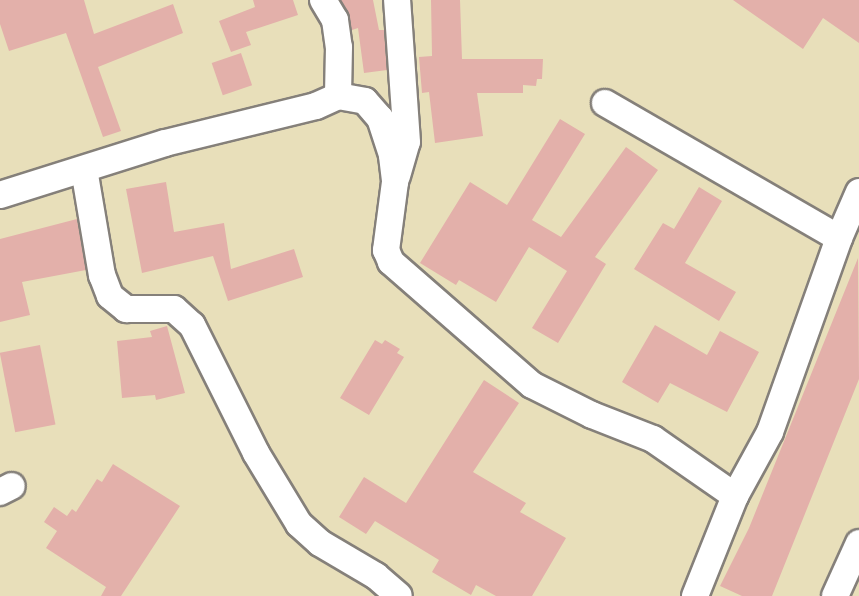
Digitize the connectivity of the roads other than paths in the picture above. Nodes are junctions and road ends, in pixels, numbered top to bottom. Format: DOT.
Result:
graph roads {
  1 [pos="323,0"];
  2 [pos="397,0"];
  3 [pos="338,96"];
  4 [pos="605,103"];
  5 [pos="84,169"];
  6 [pos="395,182"];
  7 [pos="859,192"];
  8 [pos="0,195"];
  9 [pos="838,238"];
  10 [pos="735,496"];
  11 [pos="859,543"];
  12 [pos="399,596"];
  13 [pos="695,596"];
  14 [pos="836,596"];
  1 -- 3 [label="street"];
  2 -- 6 [label="street"];
  3 -- 5 [label="street"];
  3 -- 6 [label="street"];
  4 -- 9 [label="street"];
  5 -- 8 [label="street"];
  5 -- 12 [label="street"];
  6 -- 10 [label="street"];
  7 -- 9 [label="street"];
  9 -- 10 [label="street"];
  10 -- 13 [label="street"];
  11 -- 14 [label="street"];
}
